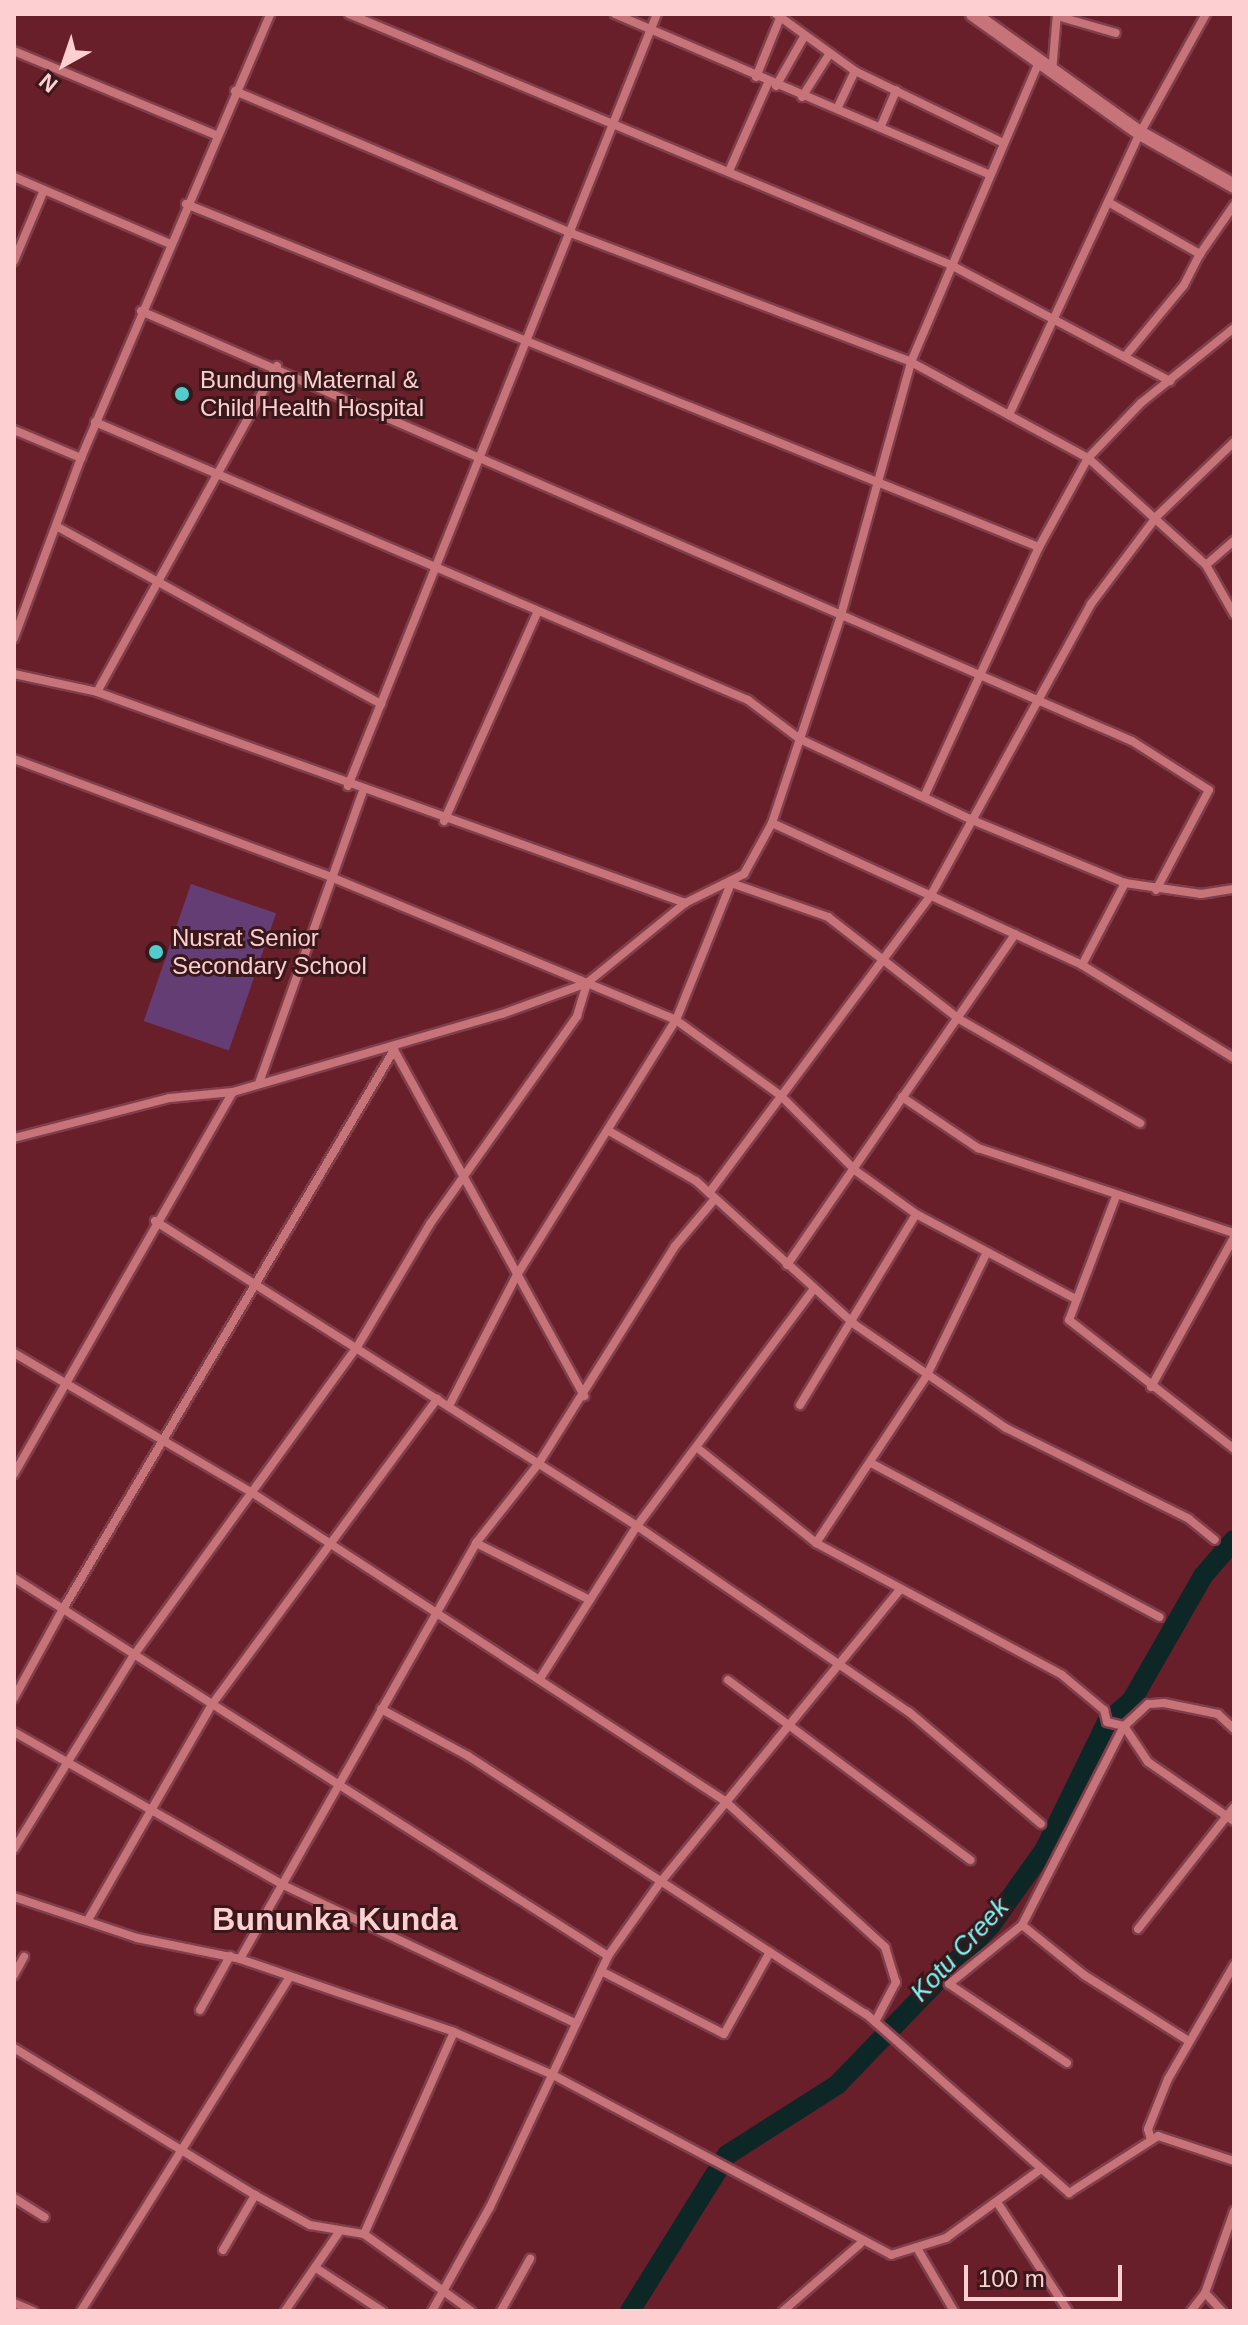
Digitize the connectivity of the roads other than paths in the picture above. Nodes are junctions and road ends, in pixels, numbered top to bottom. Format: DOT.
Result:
graph roads {
  1 [pos="270,14"];
  2 [pos="349,14"];
  3 [pos="615,14"];
  4 [pos="657,14"];
  5 [pos="973,14"];
  6 [pos="1206,14"];
  7 [pos="1057,15"];
  8 [pos="778,16"];
  9 [pos="650,29"];
  10 [pos="1116,33"];
  11 [pos="804,37"];
  12 [pos="14,51"];
  13 [pos="830,53"];
  14 [pos="1039,62"];
  15 [pos="855,71"];
  16 [pos="1052,72"];
  17 [pos="756,77"];
  18 [pos="772,84"];
  19 [pos="896,90"];
  20 [pos="235,91"];
  21 [pos="802,97"];
  22 [pos="837,109"];
  23 [pos="613,122"];
  24 [pos="881,126"];
  25 [pos="1140,133"];
  26 [pos="216,135"];
  27 [pos="1001,142"];
  28 [pos="729,171"];
  29 [pos="989,174"];
  30 [pos="14,177"];
  31 [pos="1234,186"];
  32 [pos="44,190"];
  33 [pos="1108,202"];
  34 [pos="186,204"];
  35 [pos="1234,205"];
  36 [pos="573,234"];
  37 [pos="170,244"];
  38 [pos="1200,254"];
  39 [pos="14,261"];
  40 [pos="951,265"];
  41 [pos="141,311"];
  42 [pos="1057,317"];
  43 [pos="1234,328"];
  44 [pos="530,345"];
  45 [pos="1127,354"];
  46 [pos="911,362"];
  47 [pos="277,366"];
  48 [pos="1170,381"];
  49 [pos="1009,415"];
  50 [pos="95,422"];
  51 [pos="14,430"];
  52 [pos="1234,442"];
  53 [pos="480,456"];
  54 [pos="81,458"];
  55 [pos="1088,458"];
  56 [pos="216,472"];
  57 [pos="875,483"];
  58 [pos="1157,516"];
  59 [pos="56,526"];
  60 [pos="1234,541"];
  61 [pos="1039,547"];
  62 [pos="1206,565"];
  63 [pos="433,568"];
  64 [pos="161,583"];
  65 [pos="1230,597"];
  66 [pos="538,611"];
  67 [pos="1234,614"];
  68 [pos="841,615"];
  69 [pos="14,638"];
  70 [pos="14,674"];
  71 [pos="984,677"];
  72 [pos="97,692"];
  73 [pos="1041,700"];
  74 [pos="381,704"];
  75 [pos="800,739"];
  76 [pos="14,759"];
  77 [pos="348,786"];
  78 [pos="362,793"];
  79 [pos="924,797"];
  80 [pos="972,820"];
  81 [pos="444,821"];
  82 [pos="772,823"];
  83 [pos="331,877"];
  84 [pos="731,883"];
  85 [pos="1125,883"];
  86 [pos="1234,889"];
  87 [pos="1156,890"];
  88 [pos="931,895"];
  89 [pos="685,903"];
  90 [pos="1015,934"];
  91 [pos="888,960"];
  92 [pos="1082,965"];
  93 [pos="587,983"];
  94 [pos="959,1019"];
  95 [pos="676,1020"];
  96 [pos="394,1050"];
  97 [pos="1234,1058"];
  98 [pos="259,1083"];
  99 [pos="233,1092"];
  100 [pos="780,1095"];
  101 [pos="902,1097"];
  102 [pos="1140,1123"];
  103 [pos="609,1131"];
  104 [pos="14,1138"];
  105 [pos="856,1171"];
  106 [pos="462,1178"];
  107 [pos="711,1196"];
  108 [pos="1115,1199"];
  109 [pos="916,1214"];
  110 [pos="155,1221"];
  111 [pos="1234,1235"];
  112 [pos="986,1254"];
  113 [pos="787,1265"];
  114 [pos="517,1275"];
  115 [pos="258,1284"];
  116 [pos="813,1290"];
  117 [pos="1074,1298"];
  118 [pos="854,1324"];
  119 [pos="357,1347"];
  120 [pos="14,1353"];
  121 [pos="927,1375"];
  122 [pos="64,1379"];
  123 [pos="1151,1387"];
  124 [pos="584,1396"];
  125 [pos="437,1399"];
  126 [pos="800,1405"];
  127 [pos="449,1406"];
  128 [pos="163,1441"];
  129 [pos="1234,1449"];
  130 [pos="700,1450"];
  131 [pos="539,1463"];
  132 [pos="871,1463"];
  133 [pos="14,1474"];
  134 [pos="251,1492"];
  135 [pos="637,1526"];
  136 [pos="1215,1540"];
  137 [pos="476,1543"];
  138 [pos="816,1543"];
  139 [pos="332,1545"];
  140 [pos="14,1578"];
  141 [pos="899,1591"];
  142 [pos="590,1600"];
  143 [pos="63,1609"];
  144 [pos="435,1612"];
  145 [pos="1159,1617"];
  146 [pos="134,1655"];
  147 [pos="842,1668"];
  148 [pos="541,1677"];
  149 [pos="728,1680"];
  150 [pos="14,1698"];
  151 [pos="213,1703"];
  152 [pos="381,1709"];
  153 [pos="1124,1726"];
  154 [pos="789,1728"];
  155 [pos="1234,1729"];
  156 [pos="14,1732"];
  157 [pos="64,1761"];
  158 [pos="340,1781"];
  159 [pos="725,1801"];
  160 [pos="150,1806"];
  161 [pos="1234,1807"];
  162 [pos="1230,1819"];
  163 [pos="1041,1824"];
  164 [pos="14,1849"];
  165 [pos="970,1860"];
  166 [pos="659,1884"];
  167 [pos="283,1885"];
  168 [pos="14,1897"];
  169 [pos="88,1920"];
  170 [pos="1022,1925"];
  171 [pos="1138,1929"];
  172 [pos="770,1952"];
  173 [pos="230,1956"];
  174 [pos="608,1956"];
  175 [pos="24,1957"];
  176 [pos="240,1959"];
  177 [pos="1234,1965"];
  178 [pos="601,1971"];
  179 [pos="14,1975"];
  180 [pos="289,1978"];
  181 [pos="200,2010"];
  182 [pos="573,2022"];
  183 [pos="875,2022"];
  184 [pos="454,2032"];
  185 [pos="1189,2041"];
  186 [pos="14,2048"];
  187 [pos="1067,2063"];
  188 [pos="553,2075"];
  189 [pos="1151,2140"];
  190 [pos="184,2153"];
  191 [pos="1234,2161"];
  192 [pos="1041,2169"];
  193 [pos="255,2195"];
  194 [pos="14,2198"];
  195 [pos="997,2202"];
  196 [pos="1234,2211"];
  197 [pos="44,2217"];
  198 [pos="1224,2229"];
  199 [pos="1234,2231"];
  200 [pos="339,2232"];
  201 [pos="364,2234"];
  202 [pos="860,2244"];
  203 [pos="917,2248"];
  204 [pos="223,2250"];
  205 [pos="530,2259"];
  206 [pos="316,2268"];
  207 [pos="445,2293"];
  208 [pos="1205,2293"];
  209 [pos="14,2303"];
  210 [pos="33,2311"];
  211 [pos="81,2311"];
  212 [pos="285,2311"];
  213 [pos="382,2311"];
  214 [pos="432,2311"];
  215 [pos="471,2311"];
  216 [pos="501,2311"];
  217 [pos="783,2311"];
  218 [pos="954,2311"];
  219 [pos="1068,2311"];
  220 [pos="1191,2311"];
  221 [pos="1222,2311"];
  1 -- 20 [label="street"];
  2 -- 23 [label="street"];
  3 -- 9 [label="street"];
  4 -- 9 [label="street"];
  5 -- 14 [label="street"];
  6 -- 25 [label="street"];
  7 -- 10 [label="street"];
  7 -- 16 [label="street"];
  8 -- 11 [label="street"];
  8 -- 17 [label="street"];
  9 -- 17 [label="street"];
  9 -- 23 [label="street"];
  11 -- 13 [label="street"];
  11 -- 18 [label="street"];
  12 -- 26 [label="street"];
  13 -- 15 [label="street"];
  13 -- 21 [label="street"];
  14 -- 16 [label="street"];
  14 -- 27 [label="street"];
  15 -- 19 [label="street"];
  15 -- 22 [label="street"];
  16 -- 25 [label="street"];
  17 -- 18 [label="street"];
  18 -- 21 [label="street"];
  18 -- 28 [label="street"];
  19 -- 24 [label="street"];
  19 -- 27 [label="street"];
  20 -- 26 [label="street"];
  20 -- 36 [label="street"];
  21 -- 22 [label="street"];
  22 -- 24 [label="street"];
  23 -- 28 [label="street"];
  23 -- 36 [label="street"];
  24 -- 29 [label="street"];
  25 -- 31 [label="street"];
  25 -- 33 [label="street"];
  26 -- 34 [label="street"];
  27 -- 29 [label="street"];
  28 -- 40 [label="street"];
  29 -- 40 [label="street"];
  30 -- 32 [label="street"];
  32 -- 37 [label="street"];
  32 -- 39 [label="street"];
  33 -- 38 [label="street"];
  33 -- 42 [label="street"];
  34 -- 37 [label="street"];
  34 -- 44 [label="street"];
  35 -- 38 [label="street"];
  36 -- 44 [label="street"];
  36 -- 46 [label="street"];
  37 -- 41 [label="street"];
  38 -- 45 [label="street"];
  40 -- 42 [label="street"];
  40 -- 46 [label="street"];
  41 -- 47 [label="street"];
  41 -- 50 [label="street"];
  42 -- 45 [label="street"];
  42 -- 49 [label="street"];
  43 -- 48 [label="street"];
  44 -- 53 [label="street"];
  44 -- 57 [label="street"];
  45 -- 48 [label="street"];
  46 -- 49 [label="street"];
  46 -- 57 [label="street"];
  47 -- 53 [label="street"];
  47 -- 56 [label="street"];
  48 -- 55 [label="street"];
  49 -- 55 [label="street"];
  50 -- 54 [label="street"];
  50 -- 56 [label="street"];
  51 -- 54 [label="street"];
  52 -- 58 [label="street"];
  53 -- 63 [label="street"];
  53 -- 68 [label="street"];
  54 -- 59 [label="street"];
  55 -- 58 [label="street"];
  55 -- 61 [label="street"];
  56 -- 63 [label="street"];
  56 -- 64 [label="street"];
  57 -- 61 [label="street"];
  57 -- 68 [label="street"];
  58 -- 62 [label="street"];
  58 -- 73 [label="street"];
  59 -- 64 [label="street"];
  59 -- 69 [label="street"];
  60 -- 62 [label="street"];
  61 -- 71 [label="street"];
  62 -- 65 [label="street"];
  63 -- 66 [label="street"];
  63 -- 74 [label="street"];
  64 -- 72 [label="street"];
  64 -- 74 [label="street"];
  65 -- 67 [label="street"];
  66 -- 75 [label="street"];
  66 -- 81 [label="street"];
  68 -- 71 [label="street"];
  68 -- 75 [label="street"];
  70 -- 72 [label="street"];
  71 -- 73 [label="street"];
  71 -- 79 [label="street"];
  72 -- 77 [label="street"];
  73 -- 80 [label="street"];
  73 -- 87 [label="street"];
  74 -- 77 [label="street"];
  75 -- 79 [label="street"];
  75 -- 82 [label="street"];
  76 -- 83 [label="street"];
  77 -- 78 [label="street"];
  78 -- 81 [label="street"];
  78 -- 83 [label="street"];
  79 -- 80 [label="street"];
  80 -- 85 [label="street"];
  80 -- 88 [label="street"];
  81 -- 89 [label="street"];
  82 -- 84 [label="street"];
  82 -- 88 [label="street"];
  83 -- 93 [label="street"];
  83 -- 98 [label="street"];
  84 -- 89 [label="street"];
  84 -- 91 [label="street"];
  84 -- 95 [label="street"];
  85 -- 87 [label="street"];
  85 -- 92 [label="street"];
  86 -- 87 [label="street"];
  88 -- 90 [label="street"];
  88 -- 91 [label="street"];
  89 -- 93 [label="street"];
  90 -- 92 [label="street"];
  90 -- 94 [label="street"];
  91 -- 94 [label="street"];
  91 -- 100 [label="street"];
  92 -- 97 [label="street"];
  93 -- 95 [label="street"];
  93 -- 96 [label="street"];
  93 -- 106 [label="street"];
  94 -- 101 [label="street"];
  94 -- 102 [label="street"];
  95 -- 100 [label="street"];
  95 -- 103 [label="street"];
  96 -- 98 [label="street"];
  96 -- 106 [label="street"];
  96 -- 115 [label="street"];
  98 -- 99 [label="street"];
  99 -- 104 [label="street"];
  99 -- 110 [label="street"];
  100 -- 105 [label="street"];
  100 -- 107 [label="street"];
  101 -- 105 [label="street"];
  101 -- 108 [label="street"];
  103 -- 107 [label="street"];
  103 -- 114 [label="street"];
  105 -- 109 [label="street"];
  105 -- 113 [label="street"];
  106 -- 114 [label="street"];
  106 -- 119 [label="street"];
  107 -- 113 [label="street"];
  107 -- 124 [label="street"];
  108 -- 111 [label="street"];
  108 -- 117 [label="street"];
  109 -- 112 [label="street"];
  109 -- 118 [label="street"];
  110 -- 115 [label="street"];
  110 -- 122 [label="street"];
  111 -- 123 [label="street"];
  112 -- 117 [label="street"];
  112 -- 121 [label="street"];
  113 -- 116 [label="street"];
  114 -- 124 [label="street"];
  114 -- 127 [label="street"];
  115 -- 119 [label="street"];
  115 -- 128 [label="street"];
  116 -- 118 [label="street"];
  116 -- 130 [label="street"];
  117 -- 123 [label="street"];
  118 -- 121 [label="street"];
  118 -- 126 [label="street"];
  119 -- 125 [label="street"];
  119 -- 134 [label="street"];
  120 -- 122 [label="street"];
  121 -- 132 [label="street"];
  121 -- 136 [label="street"];
  122 -- 128 [label="street"];
  122 -- 133 [label="street"];
  123 -- 129 [label="street"];
  124 -- 131 [label="street"];
  125 -- 127 [label="street"];
  125 -- 139 [label="street"];
  127 -- 131 [label="street"];
  128 -- 134 [label="street"];
  128 -- 143 [label="street"];
  130 -- 135 [label="street"];
  130 -- 138 [label="street"];
  131 -- 135 [label="street"];
  131 -- 137 [label="street"];
  132 -- 138 [label="street"];
  132 -- 145 [label="street"];
  134 -- 139 [label="street"];
  134 -- 146 [label="street"];
  135 -- 142 [label="street"];
  135 -- 147 [label="street"];
  137 -- 142 [label="street"];
  137 -- 144 [label="street"];
  138 -- 141 [label="street"];
  139 -- 144 [label="street"];
  139 -- 151 [label="street"];
  140 -- 143 [label="street"];
  141 -- 147 [label="street"];
  141 -- 153 [label="street"];
  142 -- 148 [label="street"];
  143 -- 146 [label="street"];
  143 -- 150 [label="street"];
  144 -- 148 [label="street"];
  144 -- 152 [label="street"];
  146 -- 151 [label="street"];
  146 -- 157 [label="street"];
  147 -- 154 [label="street"];
  147 -- 163 [label="street"];
  148 -- 159 [label="street"];
  149 -- 154 [label="street"];
  151 -- 158 [label="street"];
  151 -- 160 [label="street"];
  152 -- 158 [label="street"];
  152 -- 166 [label="street"];
  153 -- 155 [label="street"];
  153 -- 162 [label="street"];
  153 -- 170 [label="street"];
  154 -- 159 [label="street"];
  154 -- 165 [label="street"];
  156 -- 157 [label="street"];
  157 -- 160 [label="street"];
  157 -- 164 [label="street"];
  158 -- 167 [label="street"];
  158 -- 174 [label="street"];
  159 -- 166 [label="street"];
  159 -- 183 [label="street"];
  160 -- 167 [label="street"];
  160 -- 169 [label="street"];
  161 -- 162 [label="street"];
  162 -- 171 [label="street"];
  166 -- 172 [label="street"];
  166 -- 174 [label="street"];
  167 -- 176 [label="street"];
  167 -- 182 [label="street"];
  168 -- 169 [label="street"];
  169 -- 173 [label="street"];
  170 -- 185 [label="street"];
  170 -- 187 [label="street"];
  172 -- 178 [label="street"];
  172 -- 183 [label="street"];
  173 -- 176 [label="street"];
  173 -- 181 [label="street"];
  174 -- 178 [label="street"];
  175 -- 179 [label="street"];
  176 -- 180 [label="street"];
  177 -- 185 [label="street"];
  178 -- 182 [label="street"];
  180 -- 184 [label="street"];
  180 -- 190 [label="street"];
  182 -- 188 [label="street"];
  183 -- 192 [label="street"];
  184 -- 188 [label="street"];
  184 -- 201 [label="street"];
  185 -- 189 [label="street"];
  186 -- 190 [label="street"];
  188 -- 202 [label="street"];
  188 -- 207 [label="street"];
  189 -- 191 [label="street"];
  189 -- 192 [label="street"];
  190 -- 193 [label="street"];
  190 -- 211 [label="street"];
  192 -- 195 [label="street"];
  193 -- 200 [label="street"];
  193 -- 204 [label="street"];
  194 -- 197 [label="street"];
  195 -- 203 [label="street"];
  195 -- 219 [label="street"];
  196 -- 198 [label="street"];
  198 -- 199 [label="street"];
  198 -- 208 [label="street"];
  200 -- 201 [label="street"];
  200 -- 206 [label="street"];
  201 -- 207 [label="street"];
  202 -- 203 [label="street"];
  202 -- 217 [label="street"];
  203 -- 218 [label="street"];
  205 -- 216 [label="street"];
  206 -- 212 [label="street"];
  206 -- 213 [label="street"];
  207 -- 214 [label="street"];
  207 -- 215 [label="street"];
  208 -- 220 [label="street"];
  208 -- 221 [label="street"];
  209 -- 210 [label="street"];
}
